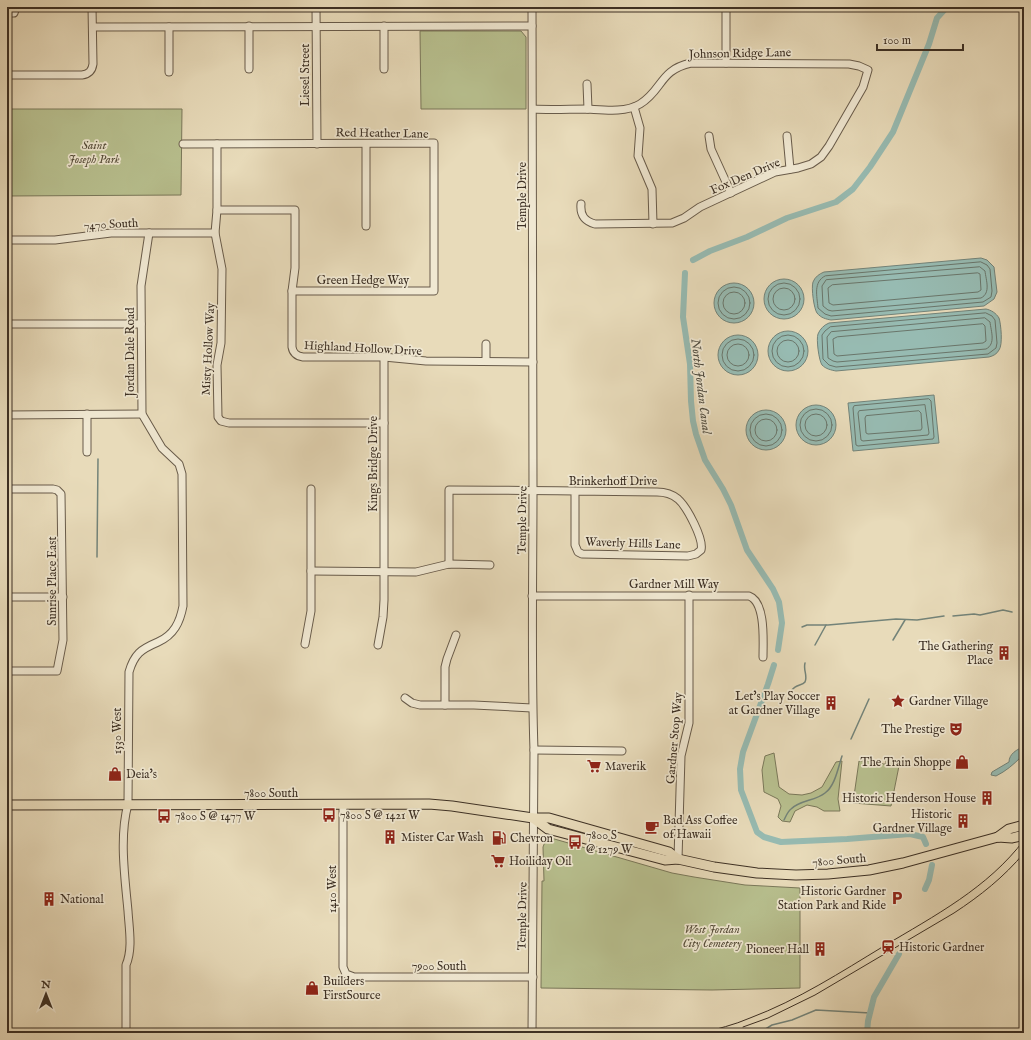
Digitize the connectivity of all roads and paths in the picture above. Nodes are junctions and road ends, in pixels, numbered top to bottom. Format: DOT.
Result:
graph roads {
  1 [pos="16,7"];
  2 [pos="92,7"];
  3 [pos="316,7"];
  4 [pos="532,7"];
  5 [pos="726,7"];
  6 [pos="7,13"];
  7 [pos="249,26"];
  8 [pos="316,26"];
  9 [pos="384,26"];
  10 [pos="532,26"];
  11 [pos="93,27"];
  12 [pos="170,27"];
  13 [pos="726,63"];
  14 [pos="249,69"];
  15 [pos="384,69"];
  16 [pos="868,70"];
  17 [pos="169,72"];
  18 [pos="7,75"];
  19 [pos="587,84"];
  20 [pos="634,108"];
  21 [pos="533,109"];
  22 [pos="588,109"];
  23 [pos="709,136"];
  24 [pos="787,136"];
  25 [pos="183,144"];
  26 [pos="217,144"];
  27 [pos="317,144"];
  28 [pos="366,144"];
  29 [pos="790,169"];
  30 [pos="730,193"];
  31 [pos="581,204"];
  32 [pos="217,210"];
  33 [pos="653,224"];
  34 [pos="366,226"];
  35 [pos="149,233"];
  36 [pos="215,233"];
  37 [pos="8,240"];
  38 [pos="434,291"];
  39 [pos="292,292"];
  40 [pos="7,324"];
  41 [pos="141,324"];
  42 [pos="486,344"];
  43 [pos="384,357"];
  44 [pos="486,361"];
  45 [pos="533,362"];
  46 [pos="87,414"];
  47 [pos="142,414"];
  48 [pos="7,415"];
  49 [pos="384,423"];
  50 [pos="87,452"];
  51 [pos="175,460"];
  52 [pos="7,489"];
  53 [pos="311,489"];
  54 [pos="533,490"];
  55 [pos="575,491"];
  56 [pos="699,552"];
  57 [pos="449,564"];
  58 [pos="490,565"];
  59 [pos="311,571"];
  60 [pos="384,571"];
  61 [pos="689,595"];
  62 [pos="532,596"];
  63 [pos="7,597"];
  64 [pos="63,597"];
  65 [pos="456,635"];
  66 [pos="305,644"];
  67 [pos="378,645"];
  68 [pos="763,657"];
  69 [pos="7,671"];
  70 [pos="406,698"];
  71 [pos="445,705"];
  72 [pos="532,708"];
  73 [pos="534,750"];
  74 [pos="622,751"];
  75 [pos="128,804"];
  76 [pos="343,804"];
  77 [pos="7,805"];
  78 [pos="533,818"];
  79 [pos="1024,825"];
  80 [pos="1024,835"];
  81 [pos="998,837"];
  82 [pos="678,859"];
  83 [pos="346,974"];
  84 [pos="532,977"];
  85 [pos="126,1028"];
  86 [pos="532,1033"];
  1 -- 6 [label="street"];
  2 -- 11 [label="street"];
  3 -- 8 [label="street, Liesel Street"];
  4 -- 10 [label="street, Temple Drive"];
  5 -- 13 [label="street"];
  7 -- 8 [label="street"];
  7 -- 12 [label="street"];
  7 -- 14 [label="street"];
  8 -- 9 [label="street"];
  8 -- 27 [label="street, Liesel Street"];
  9 -- 10 [label="street"];
  9 -- 15 [label="street"];
  10 -- 21 [label="street, Temple Drive"];
  11 -- 12 [label="street"];
  11 -- 18 [label="street"];
  12 -- 17 [label="street"];
  13 -- 16 [label="street, Johnson Ridge Lane"];
  13 -- 20 [label="street, Johnson Ridge Lane"];
  16 -- 29 [label="street, Fox Den Drive"];
  19 -- 22 [label="street"];
  20 -- 22 [label="street"];
  20 -- 33 [label="street"];
  21 -- 22 [label="street"];
  21 -- 45 [label="street, Temple Drive"];
  23 -- 30 [label="street"];
  24 -- 29 [label="street"];
  25 -- 26 [label="street, Red Heather Lane"];
  26 -- 27 [label="street, Red Heather Lane"];
  26 -- 32 [label="street"];
  27 -- 28 [label="street, Red Heather Lane"];
  28 -- 34 [label="street"];
  28 -- 38 [label="street, Red Heather Lane"];
  29 -- 30 [label="street, Fox Den Drive"];
  30 -- 33 [label="street, Fox Den Drive"];
  31 -- 33 [label="street, Fox Den Drive"];
  32 -- 36 [label="street"];
  32 -- 39 [label="street, Highland Hollow Drive"];
  35 -- 36 [label="street, 7470 South"];
  35 -- 37 [label="street, 7470 South"];
  35 -- 41 [label="street, Jordan Dale Road"];
  36 -- 49 [label="street, Misty Hollow Way"];
  38 -- 39 [label="street, Green Hedge Way"];
  39 -- 43 [label="street, Highland Hollow Drive"];
  40 -- 41 [label="street"];
  41 -- 47 [label="street, Jordan Dale Road"];
  42 -- 44 [label="street"];
  43 -- 44 [label="street, Highland Hollow Drive"];
  43 -- 49 [label="street, Kings Bridge Drive"];
  44 -- 45 [label="street, Highland Hollow Drive"];
  45 -- 54 [label="street, Temple Drive"];
  46 -- 47 [label="street"];
  46 -- 48 [label="street"];
  46 -- 50 [label="street"];
  47 -- 51 [label="street, Jordan Dale Road"];
  49 -- 60 [label="street, Kings Bridge Drive"];
  51 -- 75 [label="street, 1530 West"];
  52 -- 64 [label="street, Sunrise Place East"];
  53 -- 59 [label="street"];
  54 -- 55 [label="street, Brinkerhoff Drive"];
  54 -- 57 [label="street, Brinkerhoff Drive"];
  54 -- 62 [label="street, Temple Drive"];
  55 -- 56 [label="street, Brinkerhoff Drive"];
  55 -- 56 [label="street, Waverly Hills Lane"];
  57 -- 58 [label="street"];
  57 -- 60 [label="street"];
  59 -- 60 [label="street"];
  59 -- 66 [label="street"];
  60 -- 67 [label="street, Kings Bridge Drive"];
  61 -- 62 [label="street, Gardner Mill Way"];
  61 -- 68 [label="street, Gardner Mill Way"];
  61 -- 82 [label="street, Gardner Stop Way"];
  62 -- 72 [label="street, Temple Drive"];
  63 -- 64 [label="street"];
  64 -- 69 [label="street, Sunrise Place East"];
  65 -- 71 [label="street"];
  70 -- 71 [label="street"];
  71 -- 72 [label="street"];
  72 -- 73 [label="street, Temple Drive"];
  73 -- 74 [label="street"];
  73 -- 78 [label="street, Temple Drive"];
  75 -- 76 [label="main road, 7800 South"];
  75 -- 77 [label="main road, 7800 South"];
  75 -- 85 [label="street, 1530 West"];
  76 -- 78 [label="main road, 7800 South"];
  76 -- 83 [label="street, 1410 West"];
  78 -- 82 [label="main road, 7800 South"];
  78 -- 84 [label="street, Temple Drive"];
  79 -- 81 [label="main road, 7800 South"];
  80 -- 81 [label="main road, 7800 South"];
  81 -- 82 [label="main road, 7800 South"];
  83 -- 84 [label="street, 7900 South"];
  84 -- 86 [label="street, Temple Drive"];
}
